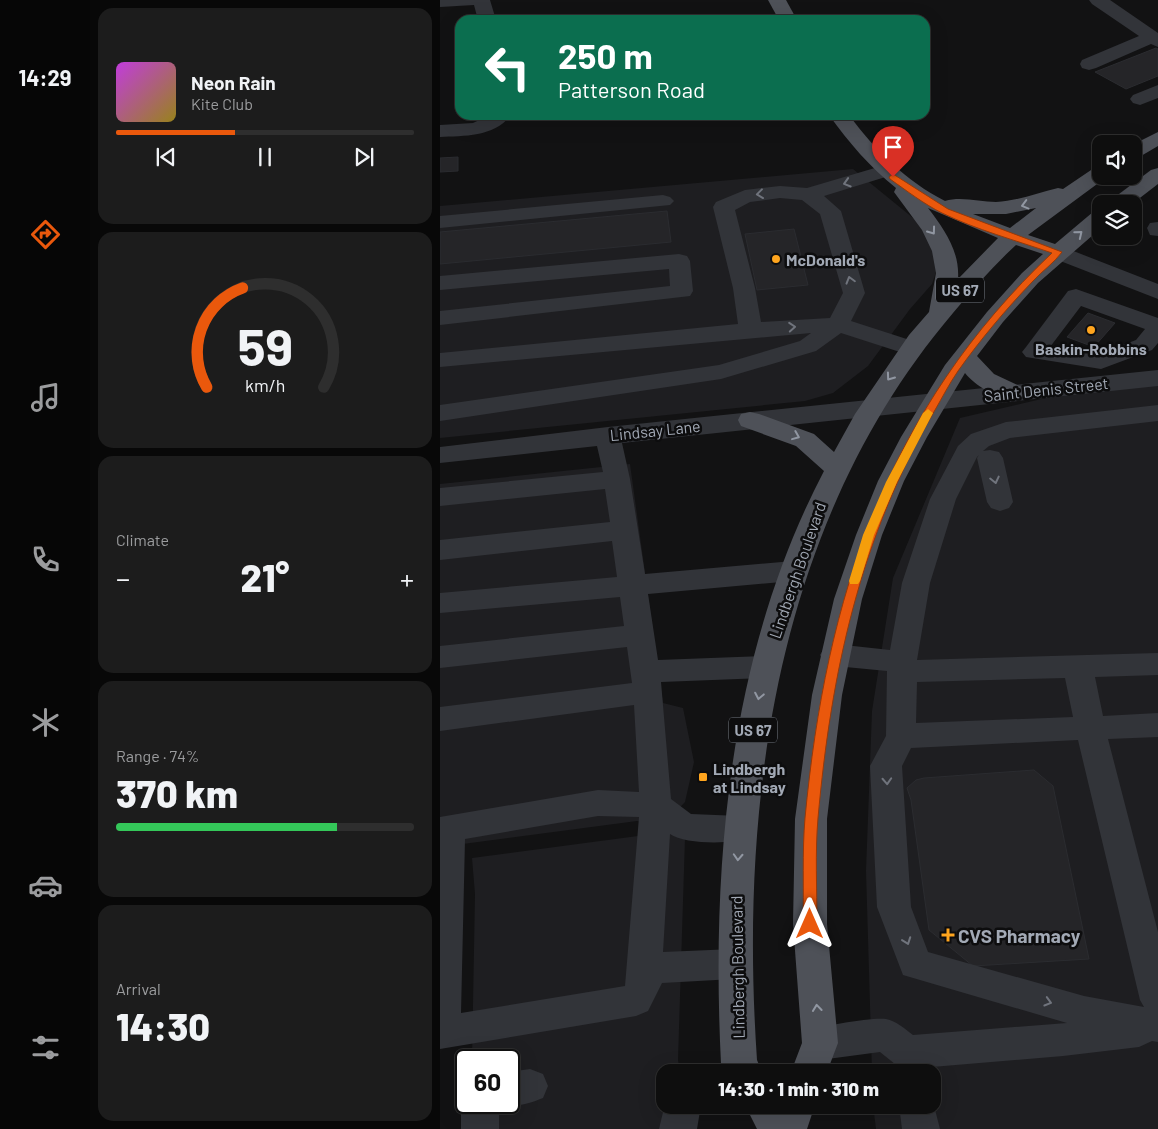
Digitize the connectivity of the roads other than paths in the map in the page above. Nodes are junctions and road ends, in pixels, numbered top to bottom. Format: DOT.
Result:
graph roads {
  1 [pos="472,0"];
  2 [pos="481,0"];
  3 [pos="777,0"];
  4 [pos="1098,0"];
  5 [pos="440,2"];
  6 [pos="486,15"];
  7 [pos="785,15"];
  8 [pos="1155,39"];
  9 [pos="1089,64"];
  10 [pos="1158,91"];
  11 [pos="1140,99"];
  12 [pos="494,120"];
  13 [pos="843,120"];
  14 [pos="440,131"];
  15 [pos="1158,138"];
  16 [pos="1142,147"];
  17 [pos="889,174"];
  18 [pos="1158,174"];
  19 [pos="1092,178"];
  20 [pos="1092,178"];
  21 [pos="808,194"];
  22 [pos="1130,195"];
  23 [pos="663,202"];
  24 [pos="930,202"];
  25 [pos="440,222"];
  26 [pos="1092,224"];
  27 [pos="1013,237"];
  28 [pos="1058,252"];
  29 [pos="440,283"];
  30 [pos="1158,292"];
  31 [pos="939,312"];
  32 [pos="440,318"];
  33 [pos="838,324"];
  34 [pos="1157,329"];
  35 [pos="751,330"];
  36 [pos="911,348"];
  37 [pos="965,356"];
  38 [pos="440,360"];
  39 [pos="1107,372"];
  40 [pos="1158,378"];
  41 [pos="1014,392"];
  42 [pos="934,400"];
  43 [pos="870,407"];
  44 [pos="440,413"];
  45 [pos="1158,413"];
  46 [pos="750,420"];
  47 [pos="608,435"];
  48 [pos="440,455"];
  49 [pos="990,458"];
  50 [pos="836,467"];
  51 [pos="617,479"];
  52 [pos="440,497"];
  53 [pos="1000,502"];
  54 [pos="625,530"];
  55 [pos="440,550"];
  56 [pos="793,571"];
  57 [pos="633,586"];
  58 [pos="440,603"];
  59 [pos="640,635"];
  60 [pos="835,655"];
  61 [pos="440,657"];
  62 [pos="1158,664"];
  63 [pos="1078,666"];
  64 [pos="765,667"];
  65 [pos="902,667"];
  66 [pos="647,682"];
  67 [pos="440,719"];
  68 [pos="1158,725"];
  69 [pos="1090,728"];
  70 [pos="901,736"];
  71 [pos="656,805"];
  72 [pos="445,829"];
  73 [pos="740,829"];
  74 [pos="734,964"];
  75 [pos="645,968"];
  76 [pos="1158,1000"];
  77 [pos="1158,1027"];
  78 [pos="442,1033"];
  79 [pos="815,1058"];
  80 [pos="910,1062"];
  81 [pos="736,1064"];
  82 [pos="480,1114"];
  83 [pos="681,1114"];
  84 [pos="768,1114"];
  85 [pos="794,1114"];
  86 [pos="918,1114"];
  87 [pos="480,1129"];
  88 [pos="678,1129"];
  89 [pos="777,1129"];
  90 [pos="788,1129"];
  91 [pos="921,1129"];
  1 -- 5 [label="street"];
  2 -- 6 [label="street"];
  3 -- 7 [label="main road"];
  4 -- 8 [label="street"];
  8 -- 9 [label="street"];
  10 -- 11 [label="street"];
  12 -- 14 [label="street"];
  13 -- 17 [label="main road"];
  15 -- 16 [label="main road"];
  17 -- 21 [label="street, one-way"];
  17 -- 24 [label="main road"];
  17 -- 31 [label="main road, one-way"];
  18 -- 22 [label="main road"];
  19 -- 24 [label="main road, one-way"];
  20 -- 27 [label="main road, Lindbergh Boulevard / US 67"];
  33 -- 21 [label="street, one-way"];
  21 -- 35 [label="street, one-way"];
  23 -- 25 [label="street"];
  24 -- 27 [label="main road"];
  28 -- 26 [label="main road, US 67, one-way"];
  27 -- 28 [label="main road"];
  27 -- 31 [label="main road, Lindbergh Boulevard / US 67"];
  28 -- 30 [label="street"];
  28 -- 37 [label="main road, US 67"];
  29 -- 32 [label="street"];
  31 -- 36 [label="main road, Lindbergh Boulevard / US 67"];
  35 -- 33 [label="street, one-way"];
  33 -- 36 [label="street"];
  33 -- 44 [label="street"];
  34 -- 39 [label="street"];
  34 -- 39 [label="street"];
  35 -- 38 [label="street"];
  36 -- 43 [label="main road, Lindbergh Boulevard / US 67, one-way"];
  37 -- 41 [label="main road"];
  37 -- 42 [label="main road, US 67"];
  39 -- 40 [label="street, Saint Denis Street"];
  39 -- 41 [label="street, Saint Denis Street"];
  41 -- 42 [label="street, Saint Denis Street"];
  42 -- 43 [label="street, Saint Denis Street"];
  42 -- 60 [label="main road, US 67"];
  43 -- 46 [label="street, Lindsay Lane"];
  43 -- 50 [label="main road, Lindbergh Boulevard / US 67"];
  45 -- 65 [label="street"];
  46 -- 47 [label="street, Lindsay Lane"];
  46 -- 50 [label="main road, one-way"];
  47 -- 48 [label="street, Lindsay Lane"];
  47 -- 51 [label="street"];
  49 -- 53 [label="street, one-way"];
  50 -- 56 [label="main road, Lindbergh Boulevard / US 67"];
  51 -- 52 [label="street"];
  51 -- 54 [label="street"];
  54 -- 55 [label="street"];
  54 -- 57 [label="street"];
  56 -- 57 [label="street"];
  56 -- 64 [label="main road, Lindbergh Boulevard / US 67"];
  57 -- 58 [label="street"];
  57 -- 59 [label="street"];
  59 -- 61 [label="street"];
  59 -- 66 [label="street"];
  60 -- 65 [label="street"];
  79 -- 60 [label="main road, US 67, one-way"];
  62 -- 63 [label="street"];
  63 -- 65 [label="street"];
  63 -- 69 [label="street"];
  64 -- 66 [label="street"];
  64 -- 73 [label="main road, Lindbergh Boulevard / US 67, one-way"];
  65 -- 70 [label="street"];
  66 -- 67 [label="street"];
  66 -- 71 [label="street"];
  68 -- 69 [label="street"];
  69 -- 70 [label="street"];
  69 -- 76 [label="street"];
  70 -- 77 [label="street, one-way"];
  71 -- 72 [label="street"];
  71 -- 73 [label="street"];
  71 -- 75 [label="street"];
  72 -- 78 [label="street"];
  73 -- 74 [label="main road, Lindbergh Boulevard / US 67, one-way"];
  74 -- 75 [label="street"];
  74 -- 81 [label="main road, Lindbergh Boulevard / US 67"];
  75 -- 78 [label="street"];
  77 -- 80 [label="street"];
  79 -- 80 [label="street"];
  82 -- 87 [label="street"];
  83 -- 88 [label="street"];
  84 -- 89 [label="main road"];
  85 -- 90 [label="main road"];
  86 -- 91 [label="street"];
}
